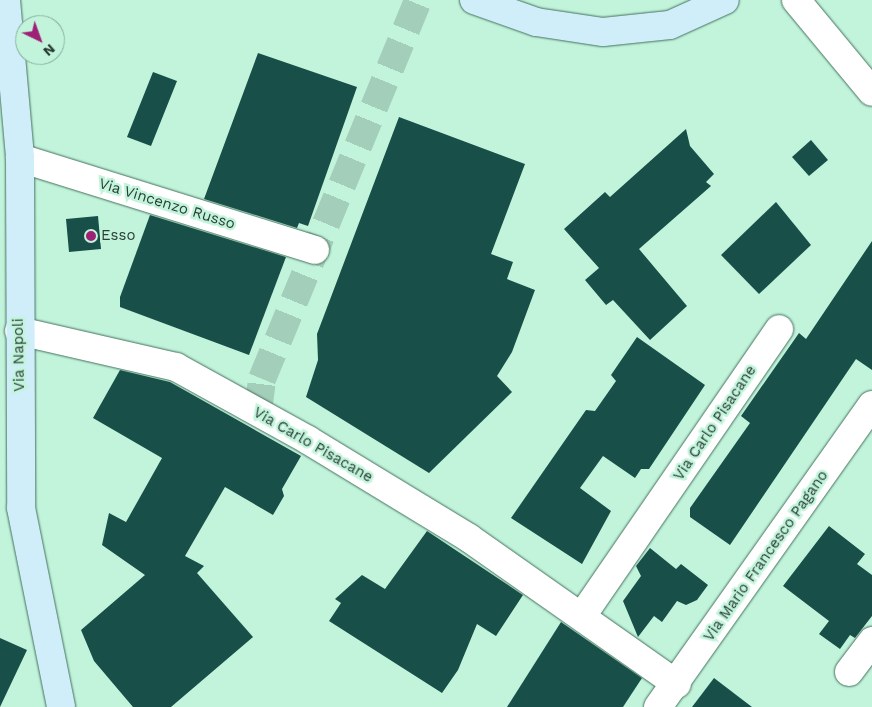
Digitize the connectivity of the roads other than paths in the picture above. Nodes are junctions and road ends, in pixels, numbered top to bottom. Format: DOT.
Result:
graph roads {
  1 [pos="474,0"];
  2 [pos="725,0"];
  3 [pos="796,0"];
  4 [pos="4,11"];
  5 [pos="872,92"];
  6 [pos="20,158"];
  7 [pos="315,250"];
  8 [pos="780,329"];
  9 [pos="18,331"];
  10 [pos="872,405"];
  11 [pos="582,616"];
  12 [pos="872,641"];
  13 [pos="849,672"];
  14 [pos="677,684"];
  15 [pos="61,707"];
  16 [pos="658,707"];
  1 -- 2 [label="main road"];
  3 -- 5 [label="street"];
  4 -- 6 [label="main road, Via Napoli"];
  6 -- 7 [label="street, Via Vincenzo Russo"];
  6 -- 9 [label="main road, Via Napoli"];
  8 -- 11 [label="street, Via Carlo Pisacane"];
  9 -- 11 [label="street, Via Carlo Pisacane"];
  9 -- 15 [label="main road, Via Napoli"];
  10 -- 14 [label="street, Via Mario Francesco Pagano"];
  11 -- 14 [label="street, Via Carlo Pisacane"];
  12 -- 13 [label="street"];
  14 -- 16 [label="street, Via Mario Francesco Pagano"];
}
